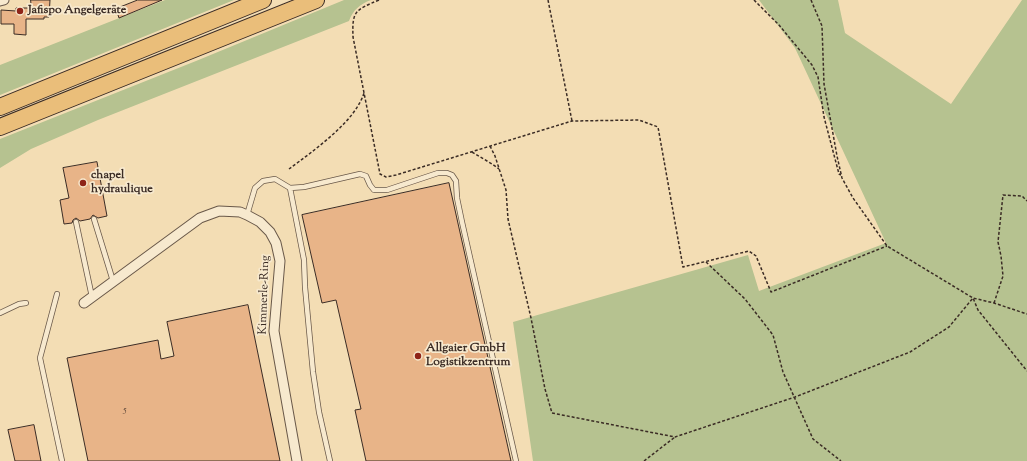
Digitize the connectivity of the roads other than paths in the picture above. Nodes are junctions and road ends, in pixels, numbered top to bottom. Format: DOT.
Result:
graph roads {
  1 [pos="4,0"];
  2 [pos="263,0"];
  3 [pos="316,0"];
  4 [pos="0,2"];
  5 [pos="0,107"];
  6 [pos="0,127"];
  7 [pos="290,188"];
  8 [pos="247,215"];
  9 [pos="94,218"];
  10 [pos="76,222"];
  11 [pos="113,281"];
  12 [pos="56,294"];
  13 [pos="88,300"];
  14 [pos="26,304"];
  15 [pos="0,313"];
  16 [pos="62,461"];
  17 [pos="297,461"];
  18 [pos="330,461"];
  19 [pos="516,461"];
  1 -- 4 [label="street"];
  2 -- 5 [label="highway"];
  3 -- 6 [label="highway"];
  7 -- 8 [label="lane"];
  7 -- 18 [label="lane"];
  7 -- 19 [label="lane"];
  8 -- 11 [label="street, Kimmerle-Ring"];
  8 -- 17 [label="street, Kimmerle-Ring"];
  9 -- 11 [label="lane"];
  10 -- 13 [label="lane"];
  11 -- 13 [label="street, Kimmerle-Ring"];
  12 -- 16 [label="lane"];
  14 -- 15 [label="lane"];
}
